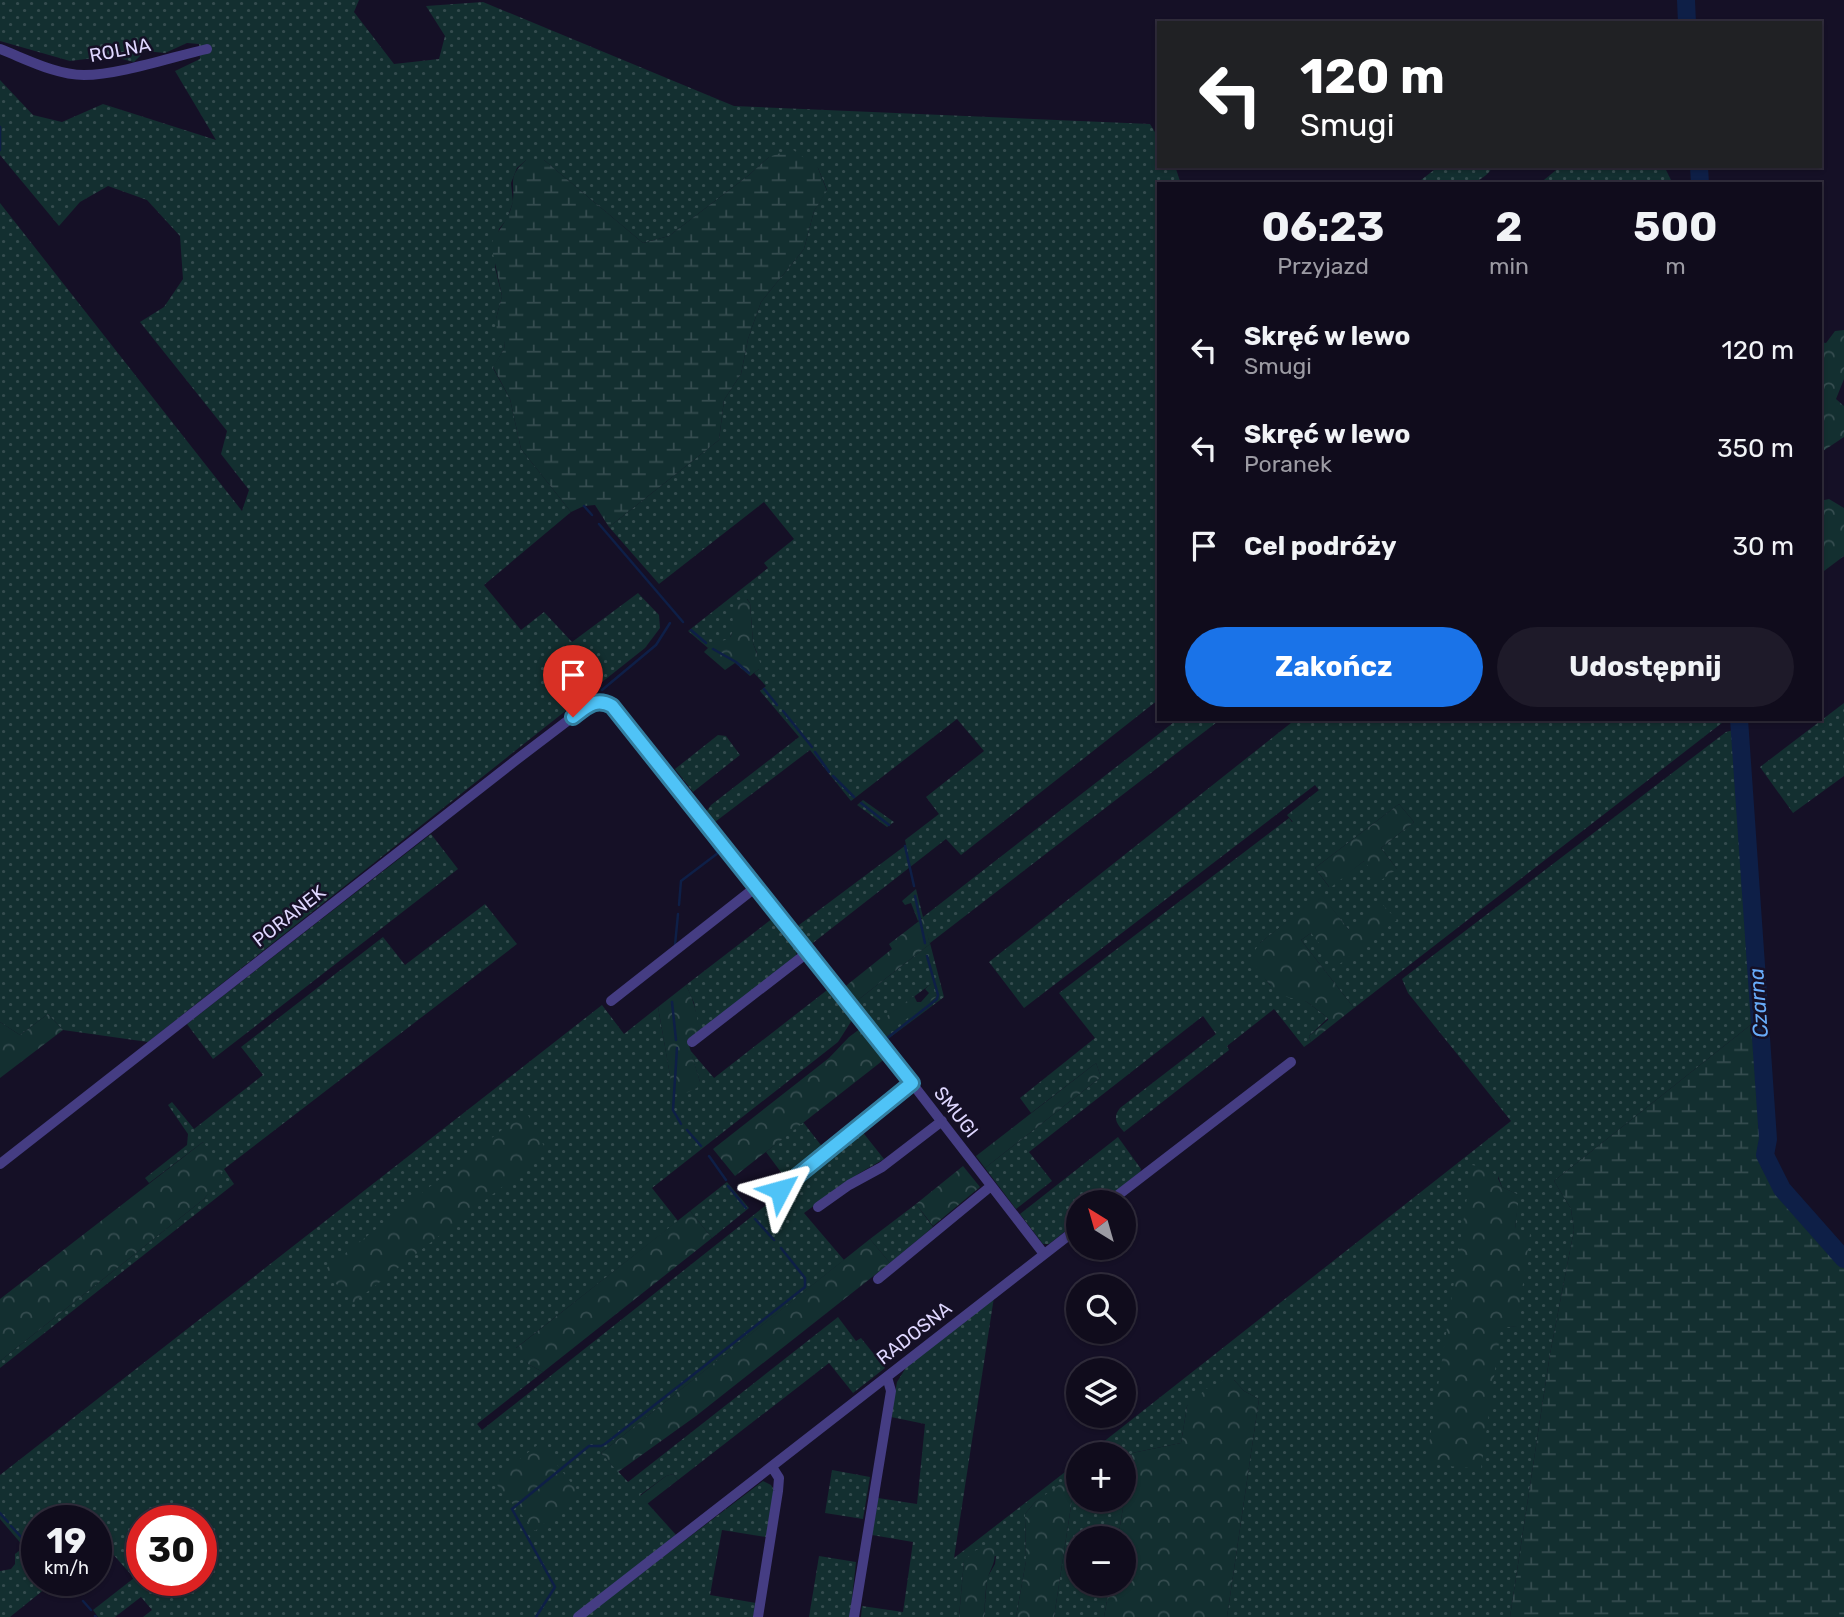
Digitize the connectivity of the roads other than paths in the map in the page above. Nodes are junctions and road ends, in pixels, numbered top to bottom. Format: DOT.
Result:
graph roads {
  1 [pos="0,49"];
  2 [pos="207,49"];
  3 [pos="602,701"];
  4 [pos="755,887"];
  5 [pos="807,953"];
  6 [pos="611,1001"];
  7 [pos="692,1042"];
  8 [pos="1291,1062"];
  9 [pos="912,1083"];
  10 [pos="942,1121"];
  11 [pos="0,1164"];
  12 [pos="991,1186"];
  13 [pos="780,1190"];
  14 [pos="1125,1190"];
  15 [pos="818,1208"];
  16 [pos="1066,1237"];
  17 [pos="1044,1254"];
  18 [pos="878,1279"];
  19 [pos="887,1377"];
  20 [pos="772,1467"];
  21 [pos="578,1617"];
  22 [pos="758,1617"];
  23 [pos="853,1617"];
  1 -- 2 [label="street, ROLNA"];
  3 -- 4 [label="street, SMUGI"];
  3 -- 11 [label="street, PORANEK"];
  4 -- 5 [label="street, SMUGI"];
  4 -- 6 [label="street"];
  5 -- 7 [label="street"];
  5 -- 9 [label="street, SMUGI"];
  8 -- 14 [label="street"];
  9 -- 10 [label="street, SMUGI"];
  9 -- 13 [label="street"];
  10 -- 12 [label="street, SMUGI"];
  10 -- 15 [label="street"];
  12 -- 17 [label="street, SMUGI"];
  12 -- 18 [label="street"];
  16 -- 17 [label="street, RADOSNA"];
  17 -- 19 [label="street, RADOSNA"];
  19 -- 20 [label="street, RADOSNA"];
  19 -- 23 [label="street"];
  20 -- 21 [label="street, RADOSNA"];
  20 -- 22 [label="street"];
}
